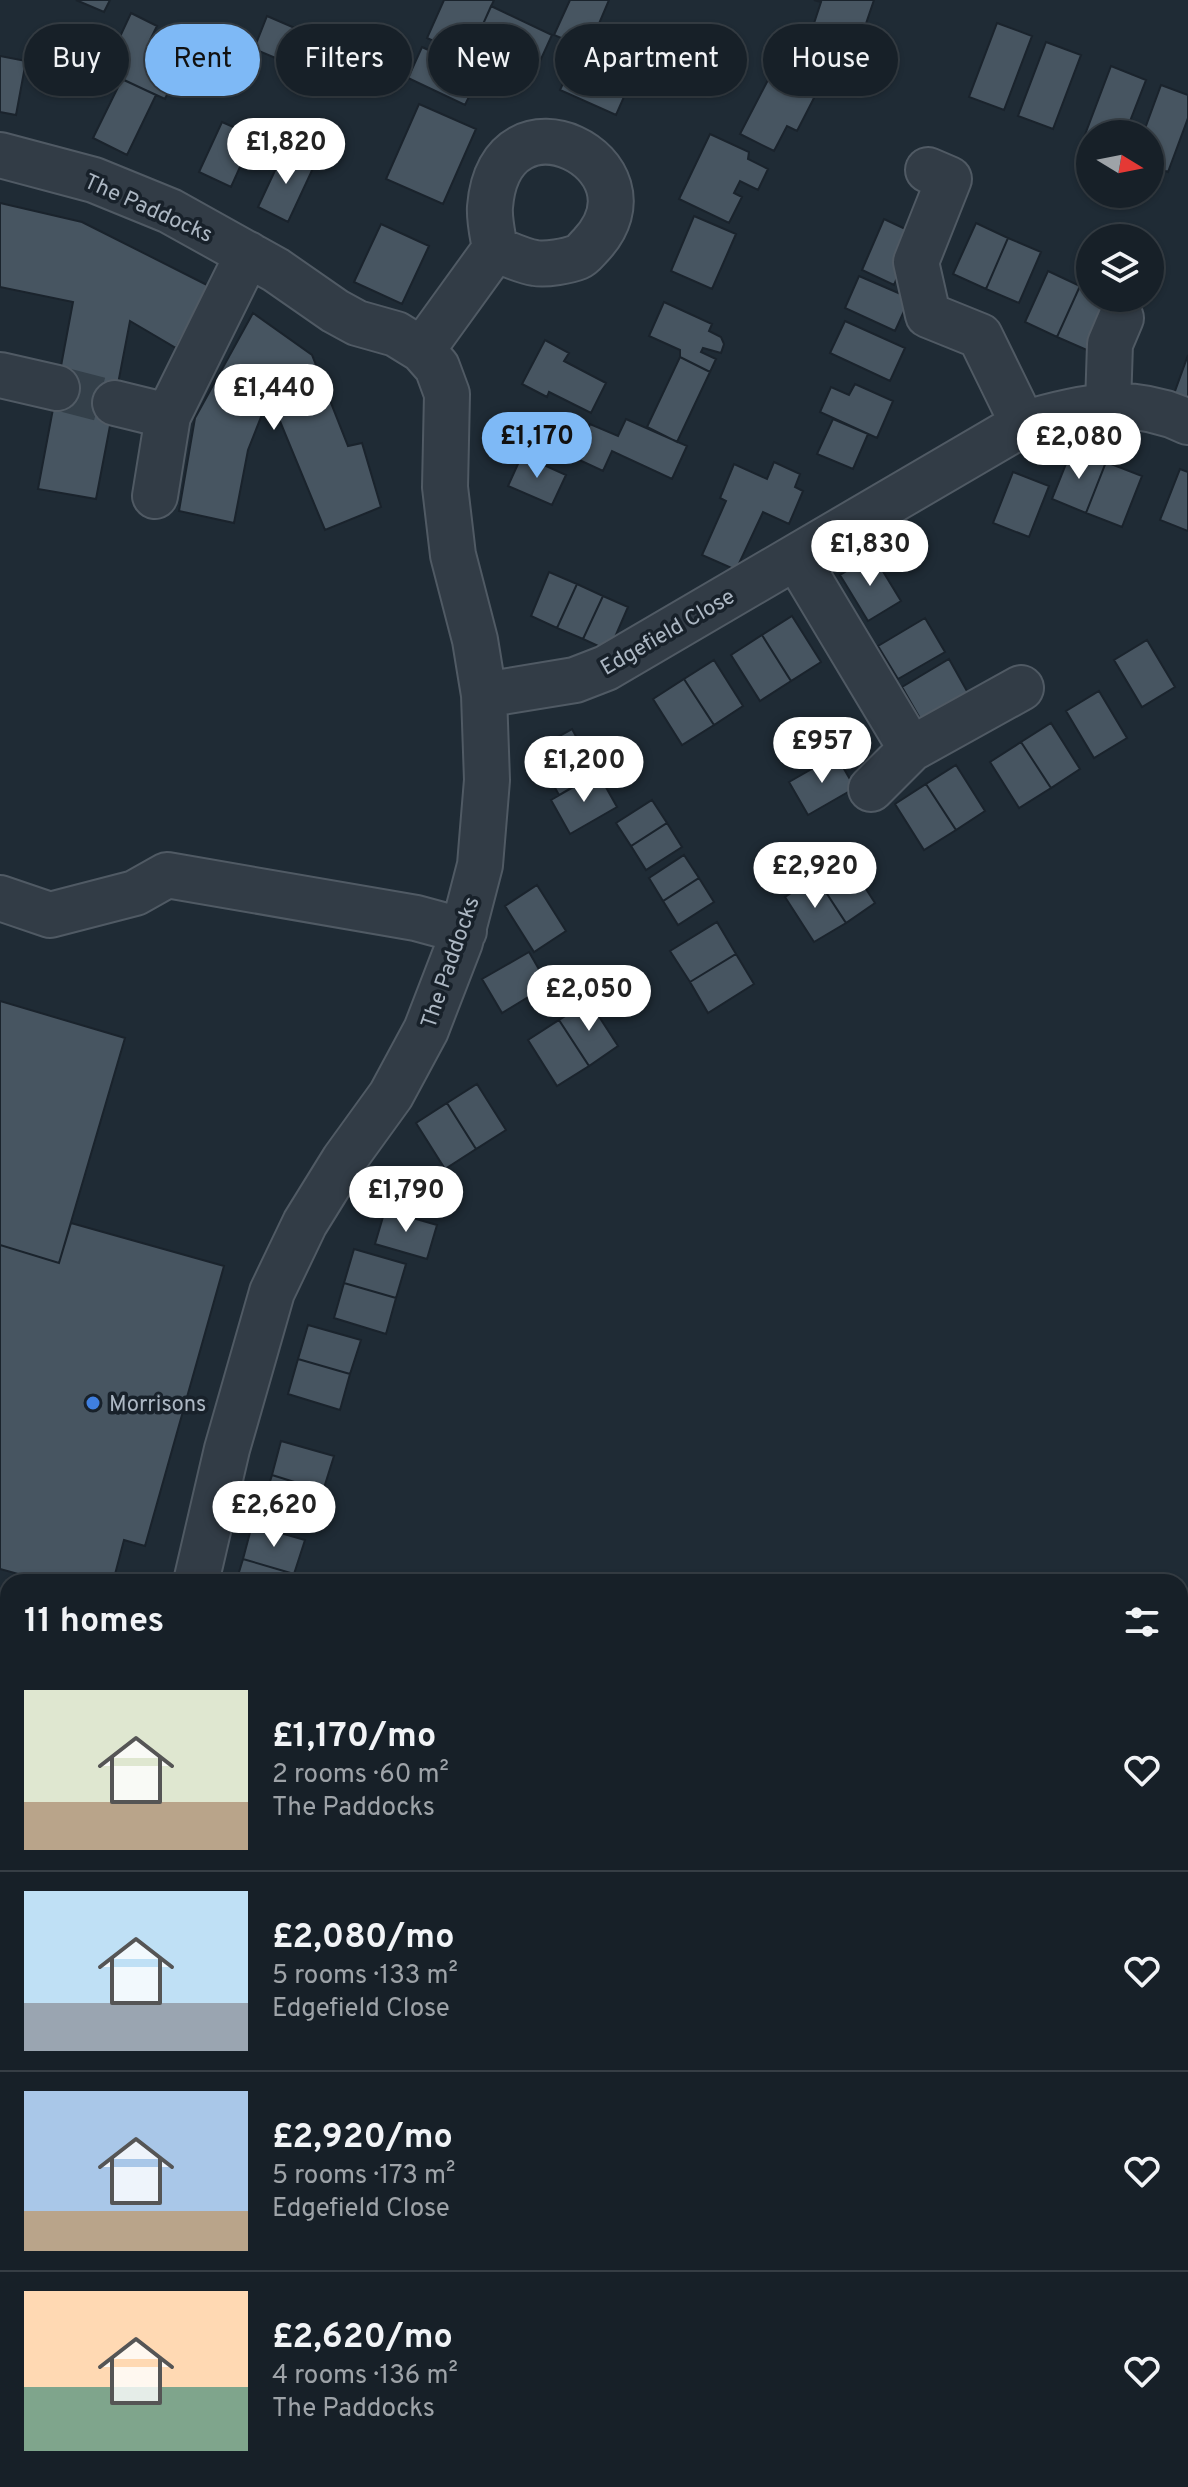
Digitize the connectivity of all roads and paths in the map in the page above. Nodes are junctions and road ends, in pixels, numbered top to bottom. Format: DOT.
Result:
graph roads {
  1 [pos="0,155"];
  2 [pos="928,170"];
  3 [pos="495,249"];
  4 [pos="248,254"];
  5 [pos="1121,318"];
  6 [pos="422,350"];
  7 [pos="0,375"];
  8 [pos="57,388"];
  9 [pos="115,403"];
  10 [pos="1108,405"];
  11 [pos="168,416"];
  12 [pos="1188,422"];
  13 [pos="1023,424"];
  14 [pos="155,496"];
  15 [pos="796,557"];
  16 [pos="1021,688"];
  17 [pos="484,695"];
  18 [pos="911,749"];
  19 [pos="871,789"];
  20 [pos="0,898"];
  21 [pos="464,931"];
  22 [pos="198,1574"];
  1 -- 4 [label="street, The Paddocks"];
  2 -- 13 [label="street"];
  3 -- 6 [label="street"];
  4 -- 6 [label="street, The Paddocks"];
  4 -- 11 [label="street"];
  5 -- 10 [label="street"];
  6 -- 17 [label="street, The Paddocks"];
  7 -- 8 [label="street"];
  9 -- 11 [label="street"];
  10 -- 12 [label="street, Edgefield Close"];
  10 -- 13 [label="street, Edgefield Close"];
  11 -- 14 [label="street"];
  13 -- 15 [label="street, Edgefield Close"];
  15 -- 17 [label="street, Edgefield Close"];
  15 -- 18 [label="street"];
  16 -- 18 [label="street"];
  17 -- 21 [label="street, The Paddocks"];
  18 -- 19 [label="street"];
  20 -- 21 [label="street"];
  21 -- 22 [label="street, The Paddocks"];
}
